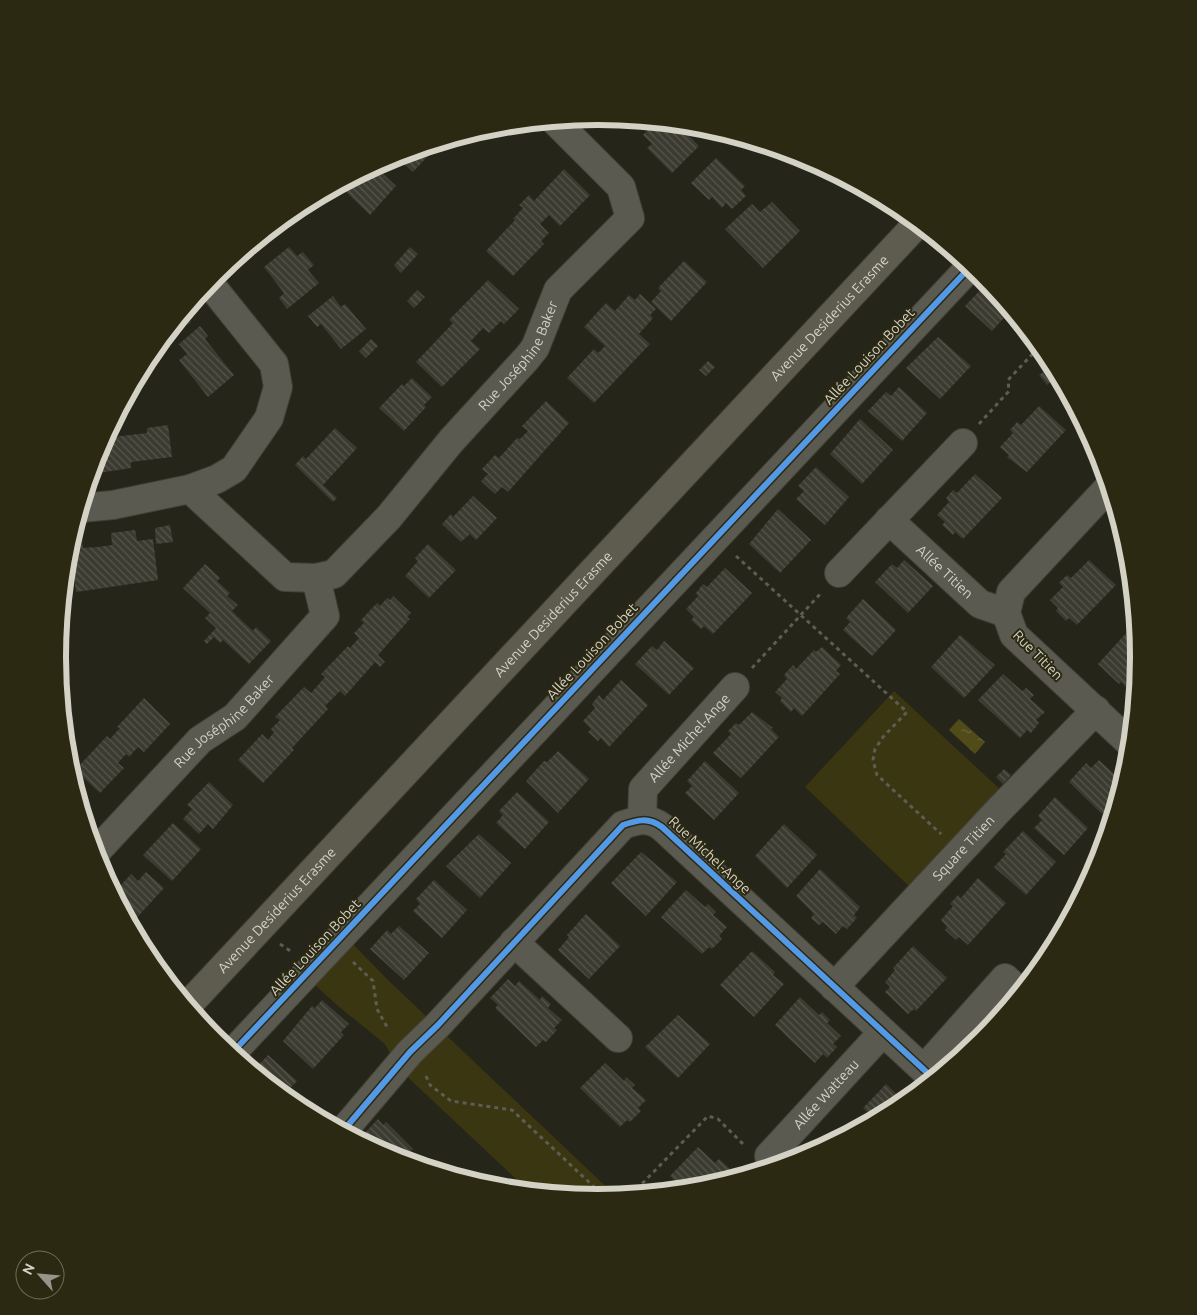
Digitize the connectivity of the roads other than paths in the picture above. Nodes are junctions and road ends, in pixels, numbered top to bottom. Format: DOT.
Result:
graph roads {
  1 [pos="560,126"];
  2 [pos="913,228"];
  3 [pos="965,272"];
  4 [pos="215,289"];
  5 [pos="962,443"];
  6 [pos="190,488"];
  7 [pos="1105,492"];
  8 [pos="88,507"];
  9 [pos="889,520"];
  10 [pos="839,573"];
  11 [pos="316,578"];
  12 [pos="1006,614"];
  13 [pos="735,687"];
  14 [pos="1096,710"];
  15 [pos="1124,738"];
  16 [pos="642,820"];
  17 [pos="101,846"];
  18 [pos="514,942"];
  19 [pos="834,987"];
  20 [pos="1016,988"];
  21 [pos="192,1001"];
  22 [pos="883,1032"];
  23 [pos="618,1038"];
  24 [pos="237,1048"];
  25 [pos="929,1074"];
  26 [pos="348,1127"];
  27 [pos="769,1156"];
  1 -- 11 [label="street, Rue Joséphine Baker"];
  2 -- 21 [label="main road, Avenue Desiderius Erasme"];
  3 -- 24 [label="street, Allée Louison Bobet"];
  4 -- 6 [label="street"];
  5 -- 9 [label="street"];
  6 -- 8 [label="street"];
  6 -- 11 [label="street, Rue Joséphine Baker"];
  7 -- 12 [label="street, Rue Titien"];
  9 -- 10 [label="street"];
  9 -- 12 [label="street, Allée Titien"];
  11 -- 17 [label="street, Rue Joséphine Baker"];
  12 -- 14 [label="street, Rue Titien"];
  13 -- 16 [label="street, Allée Michel-Ange"];
  14 -- 15 [label="street, Rue Titien"];
  14 -- 19 [label="street, Square Titien"];
  16 -- 18 [label="street"];
  16 -- 19 [label="street, Rue Michel-Ange"];
  18 -- 23 [label="street"];
  18 -- 26 [label="street"];
  19 -- 22 [label="street, Rue Michel-Ange"];
  20 -- 25 [label="street"];
  22 -- 25 [label="street, Rue Michel-Ange"];
  22 -- 27 [label="street, Allée Watteau"];
}
